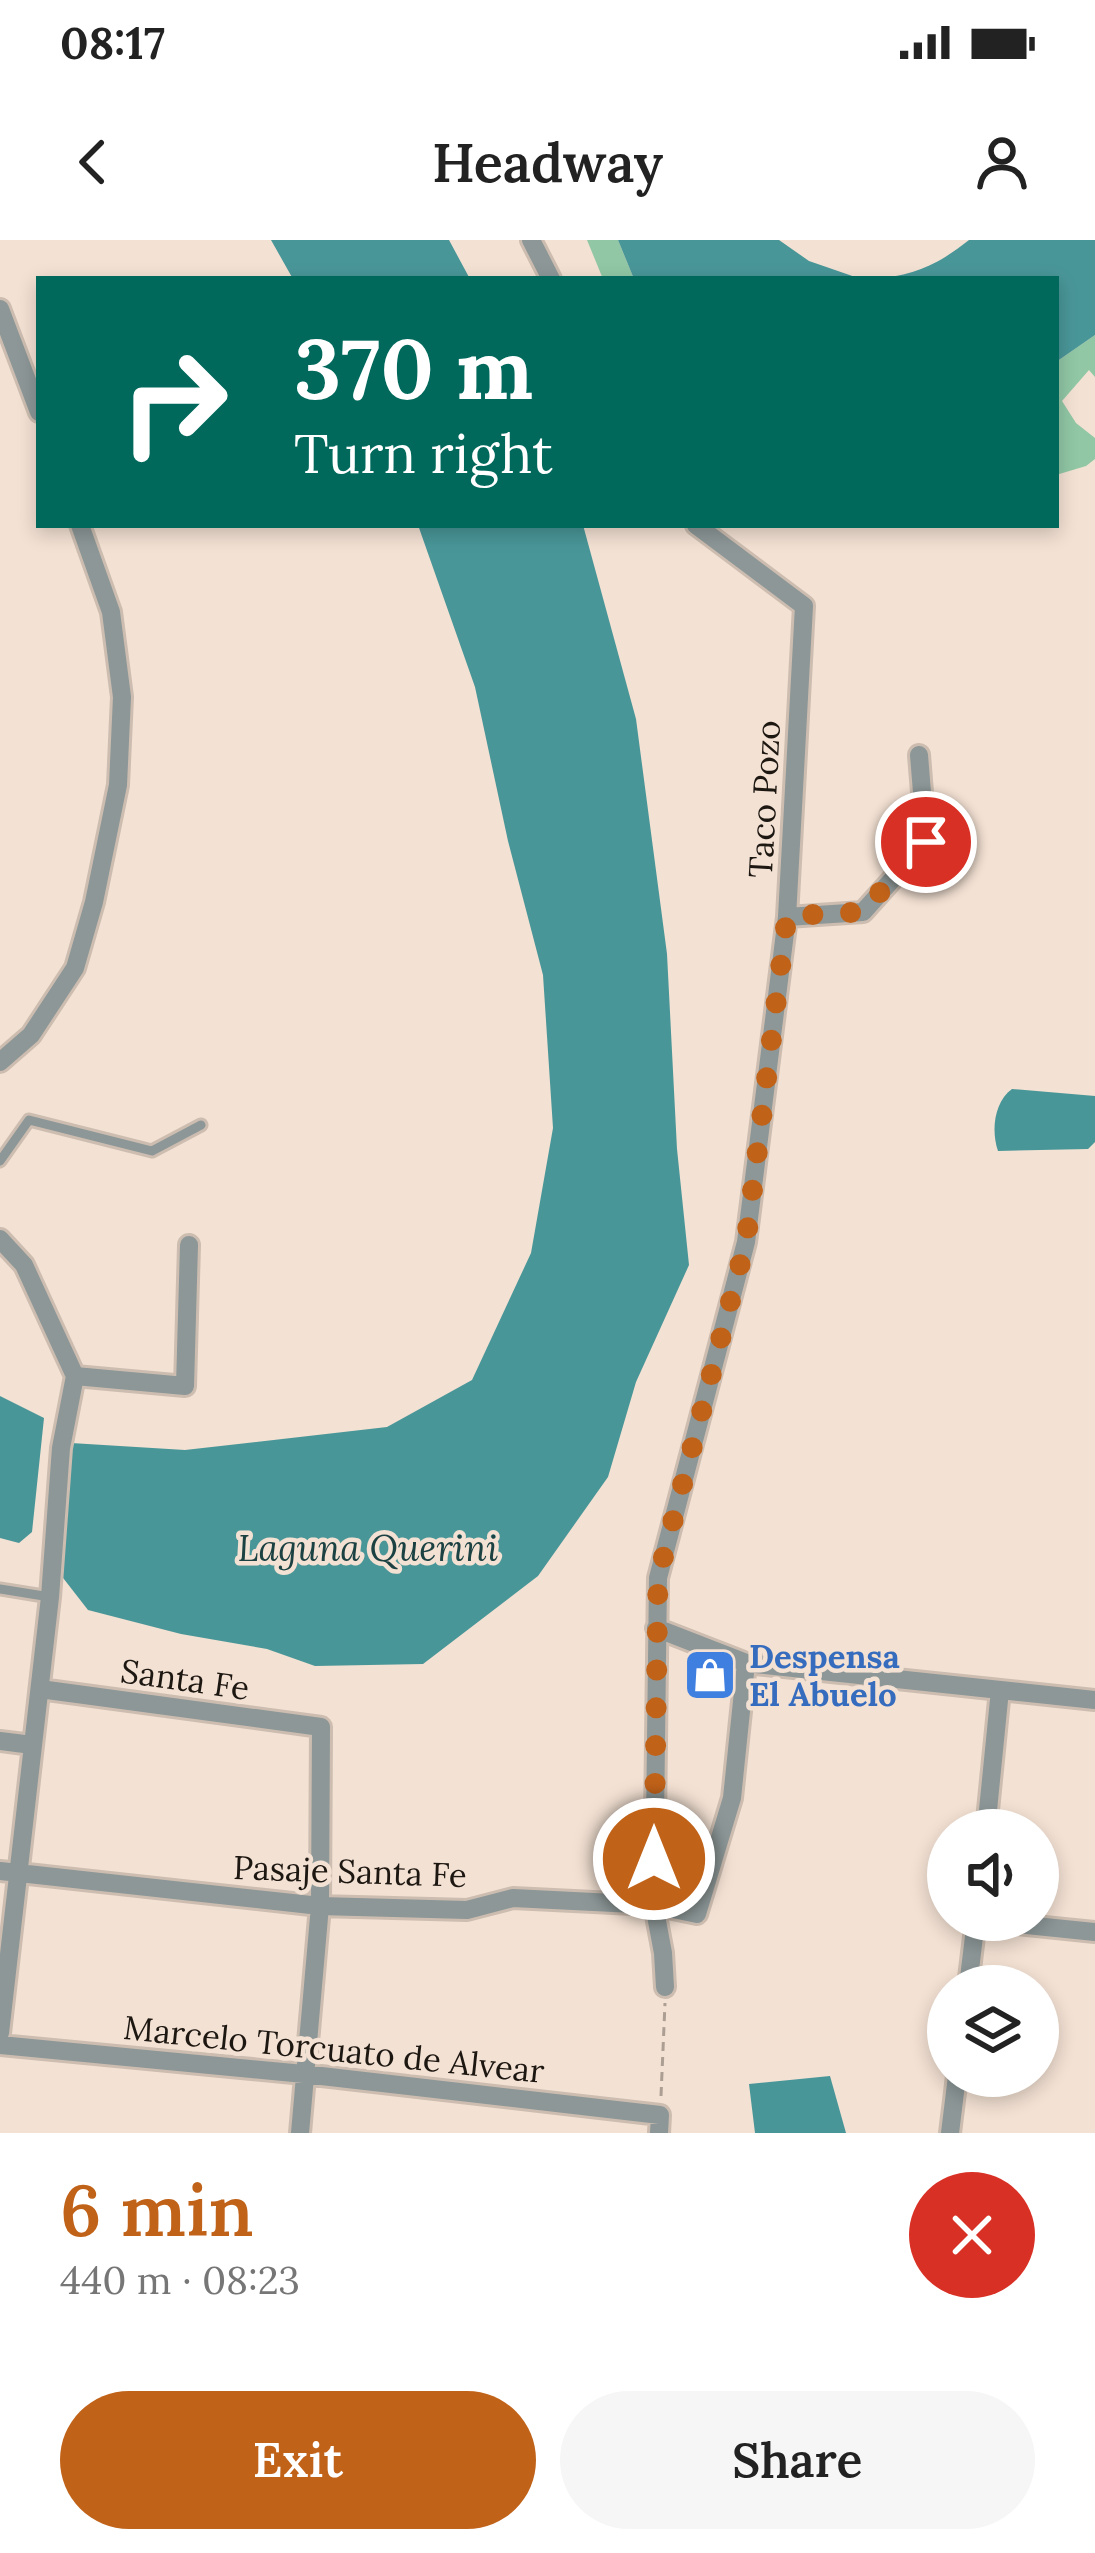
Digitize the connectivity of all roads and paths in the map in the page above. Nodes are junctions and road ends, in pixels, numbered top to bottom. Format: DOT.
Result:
graph roads {
  1 [pos="531,240"];
  2 [pos="549,276"];
  3 [pos="0,309"];
  4 [pos="36,404"];
  5 [pos="81,528"];
  6 [pos="700,528"];
  7 [pos="919,755"];
  8 [pos="787,916"];
  9 [pos="0,1062"];
  10 [pos="201,1125"];
  11 [pos="0,1162"];
  12 [pos="0,1239"];
  13 [pos="189,1245"];
  14 [pos="74,1376"];
  15 [pos="0,1589"];
  16 [pos="50,1597"];
  17 [pos="656,1628"];
  18 [pos="746,1663"];
  19 [pos="40,1689"];
  20 [pos="1000,1690"];
  21 [pos="1095,1700"];
  22 [pos="0,1741"];
  23 [pos="32,1745"];
  24 [pos="988,1809"];
  25 [pos="9,1872"];
  26 [pos="654,1905"];
  27 [pos="320,1906"];
  28 [pos="1059,1928"];
  29 [pos="1095,1932"];
  30 [pos="665,1987"];
  31 [pos="0,2033"];
  32 [pos="0,2045"];
  33 [pos="304,2074"];
  34 [pos="954,2097"];
  35 [pos="660,2124"];
  36 [pos="300,2133"];
  37 [pos="950,2133"];
  1 -- 2 [label="street"];
  3 -- 4 [label="street"];
  5 -- 9 [label="street"];
  6 -- 8 [label="street, Taco Pozo"];
  7 -- 8 [label="street"];
  8 -- 17 [label="street, Taco Pozo"];
  10 -- 11 [label="lane"];
  12 -- 14 [label="street"];
  13 -- 14 [label="street"];
  14 -- 16 [label="street"];
  15 -- 16 [label="lane"];
  16 -- 19 [label="street"];
  17 -- 18 [label="street"];
  17 -- 26 [label="street, Taco Pozo"];
  18 -- 20 [label="street"];
  18 -- 26 [label="street, Pasaje Santa Fe"];
  19 -- 23 [label="street"];
  19 -- 27 [label="street, Santa Fe"];
  20 -- 21 [label="street"];
  20 -- 24 [label="street"];
  22 -- 23 [label="street"];
  23 -- 25 [label="street"];
  25 -- 27 [label="street, Pasaje Santa Fe"];
  25 -- 31 [label="street"];
  26 -- 27 [label="street, Pasaje Santa Fe"];
  26 -- 30 [label="street, Taco Pozo"];
  27 -- 33 [label="street"];
  28 -- 29 [label="street"];
  30 -- 35 [label="path"];
  32 -- 33 [label="street, Marcelo Torcuato de Alvear"];
  33 -- 35 [label="street, Marcelo Torcuato de Alvear"];
  33 -- 36 [label="street"];
  34 -- 37 [label="street"];
}
